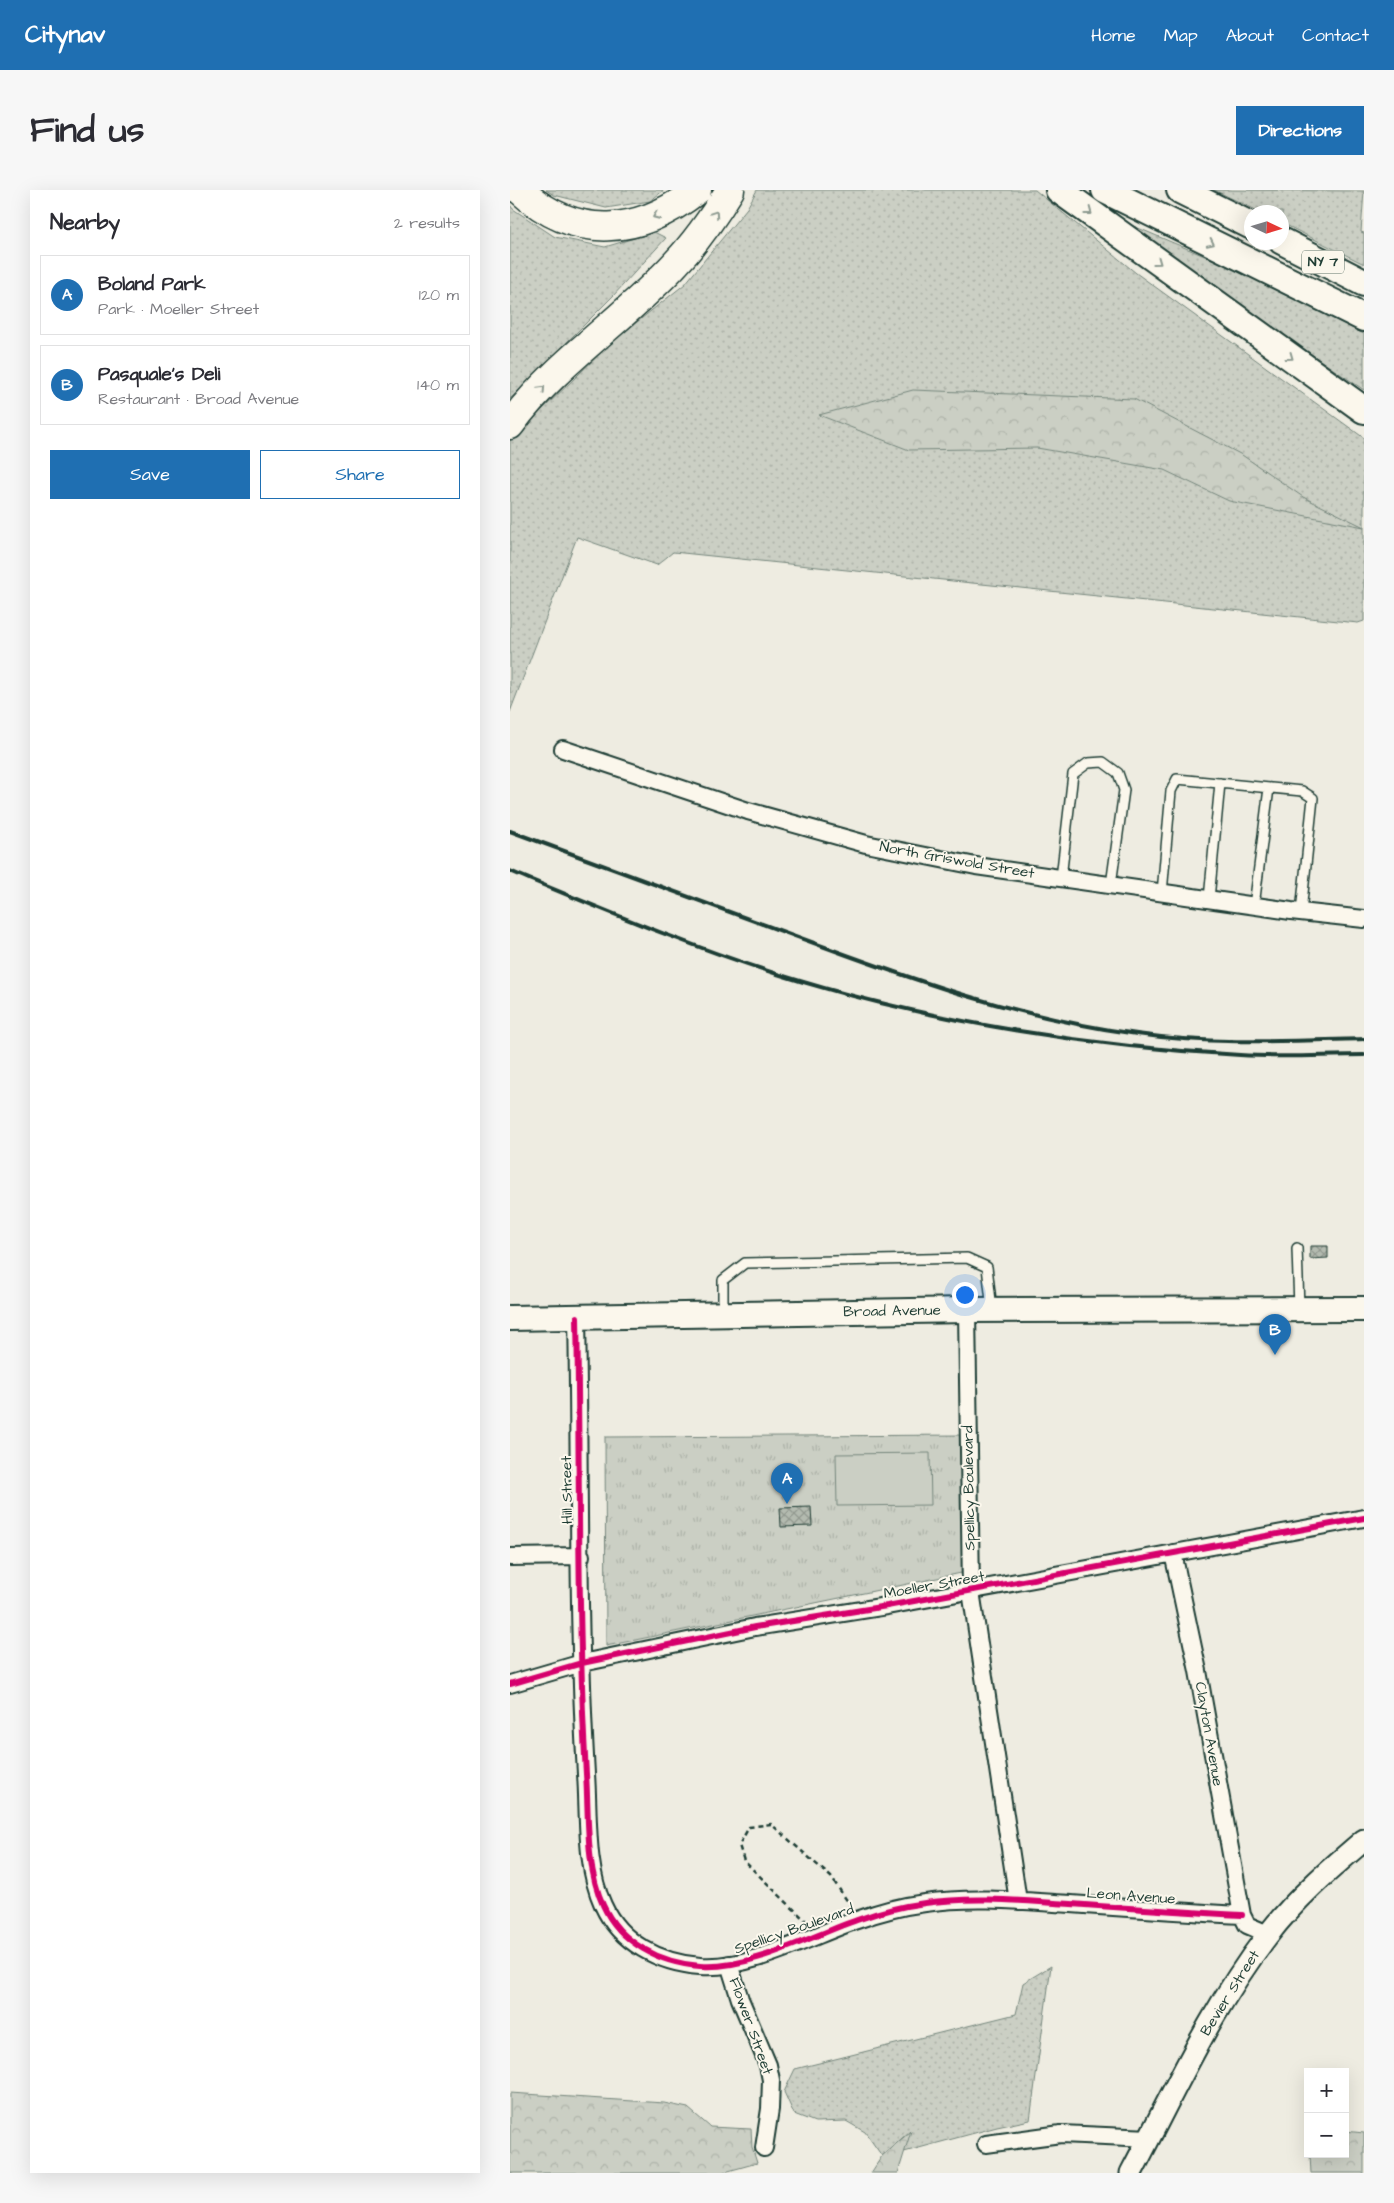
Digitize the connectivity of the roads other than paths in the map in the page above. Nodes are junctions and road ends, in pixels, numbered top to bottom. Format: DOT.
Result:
graph roads {
  1 [pos="520,190"];
  2 [pos="697,190"];
  3 [pos="730,190"];
  4 [pos="1059,190"];
  5 [pos="1105,190"];
  6 [pos="1180,190"];
  7 [pos="1244,222"];
  8 [pos="1289,246"];
  9 [pos="1364,283"];
  10 [pos="1364,318"];
  11 [pos="1364,410"];
  12 [pos="510,425"];
  13 [pos="563,749"];
  14 [pos="1220,783"];
  15 [pos="1269,788"];
  16 [pos="1061,878"];
  17 [pos="1111,885"];
  18 [pos="1162,893"];
  19 [pos="1209,899"];
  20 [pos="1254,906"];
  21 [pos="1300,912"];
  22 [pos="1364,919"];
  23 [pos="1297,1248"];
  24 [pos="1364,1291"];
  25 [pos="1299,1309"];
  26 [pos="1336,1309"];
  27 [pos="1364,1309"];
  28 [pos="967,1310"];
  29 [pos="992,1310"];
  30 [pos="723,1314"];
  31 [pos="577,1316"];
  32 [pos="510,1318"];
  33 [pos="1364,1518"];
  34 [pos="1173,1553"];
  35 [pos="581,1556"];
  36 [pos="510,1557"];
  37 [pos="971,1591"];
  38 [pos="582,1664"];
  39 [pos="510,1684"];
  40 [pos="1364,1840"];
  41 [pos="1018,1901"];
  42 [pos="1242,1915"];
  43 [pos="1268,1934"];
  44 [pos="729,1964"];
  45 [pos="1150,2138"];
  46 [pos="986,2144"];
  47 [pos="764,2148"];
  48 [pos="1132,2173"];
  2 -- 1 [label="highway, one-way"];
  12 -- 3 [label="highway, one-way"];
  4 -- 11 [label="main road, one-way"];
  5 -- 10 [label="main road, NY 7, one-way"];
  6 -- 7 [label="main road"];
  8 -- 9 [label="main road, NY 7"];
  13 -- 16 [label="street, North Griswold Street"];
  14 -- 15 [label="lane"];
  14 -- 18 [label="lane"];
  14 -- 19 [label="lane"];
  15 -- 20 [label="lane"];
  15 -- 21 [label="lane"];
  16 -- 17 [label="street, North Griswold Street"];
  16 -- 17 [label="lane"];
  17 -- 18 [label="street, North Griswold Street"];
  18 -- 19 [label="street, North Griswold Street"];
  19 -- 20 [label="street, North Griswold Street"];
  20 -- 21 [label="street, North Griswold Street"];
  21 -- 22 [label="street, North Griswold Street"];
  23 -- 25 [label="lane"];
  24 -- 26 [label="main road"];
  25 -- 26 [label="main road, Broad Avenue"];
  25 -- 29 [label="main road, Broad Avenue"];
  26 -- 27 [label="main road, Broad Avenue"];
  28 -- 29 [label="main road, Broad Avenue"];
  28 -- 30 [label="main road, Broad Avenue"];
  28 -- 37 [label="street, Spellicy Boulevard"];
  29 -- 30 [label="lane"];
  30 -- 31 [label="main road, Broad Avenue"];
  31 -- 32 [label="main road, Broad Avenue"];
  31 -- 35 [label="street, Hill Street"];
  33 -- 34 [label="street, Moeller Street"];
  34 -- 37 [label="street, Moeller Street"];
  34 -- 42 [label="street, Clayton Avenue"];
  35 -- 36 [label="street"];
  35 -- 38 [label="street, Hill Street"];
  37 -- 38 [label="street, Moeller Street"];
  37 -- 41 [label="street, Spellicy Boulevard"];
  38 -- 39 [label="street, Moeller Street"];
  38 -- 44 [label="street, Spellicy Boulevard"];
  40 -- 43 [label="street, Bevier Street"];
  41 -- 42 [label="street, Leon Avenue"];
  41 -- 44 [label="street, Spellicy Boulevard"];
  42 -- 43 [label="street"];
  43 -- 45 [label="street, Bevier Street"];
  44 -- 47 [label="street, Flower Street"];
  45 -- 46 [label="street"];
  45 -- 48 [label="street, Bevier Street"];
}
